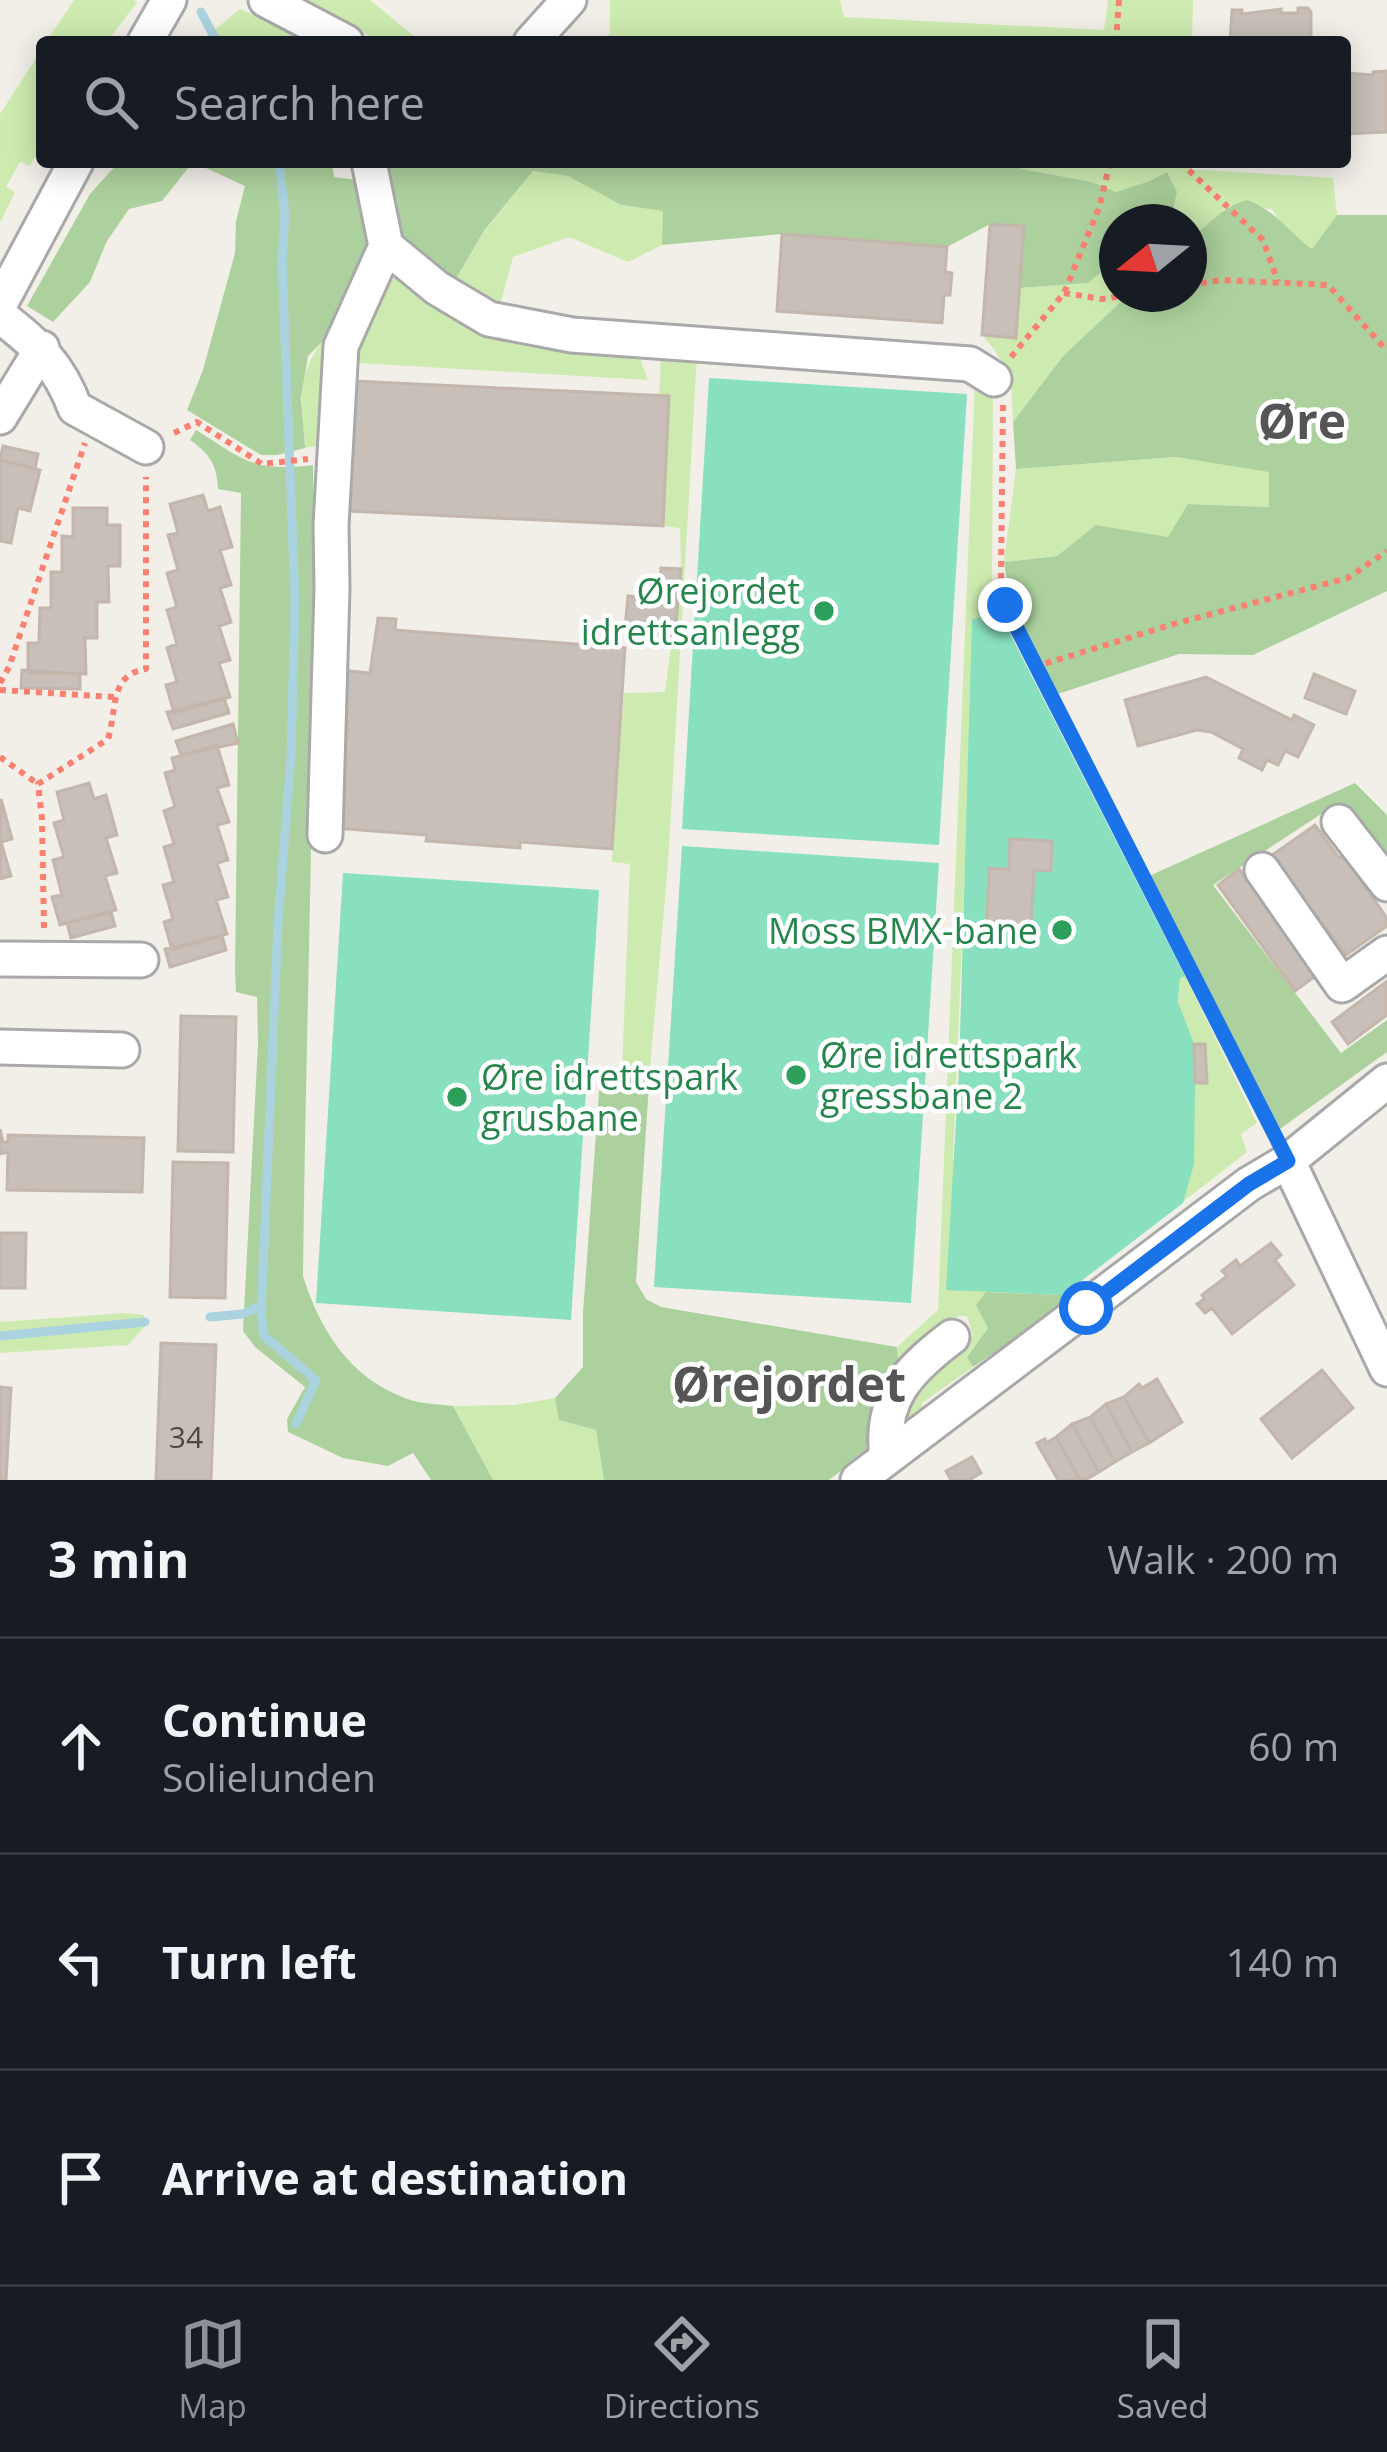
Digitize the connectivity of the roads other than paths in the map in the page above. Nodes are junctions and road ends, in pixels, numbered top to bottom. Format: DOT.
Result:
graph roads {
  1 [pos="169,0"];
  2 [pos="266,0"];
  3 [pos="569,0"];
  4 [pos="148,36"];
  5 [pos="335,36"];
  6 [pos="536,36"];
  7 [pos="73,168"];
  8 [pos="370,168"];
  9 [pos="386,246"];
  10 [pos="2,298"];
  11 [pos="42,348"];
  12 [pos="994,379"];
  13 [pos="0,417"];
  14 [pos="146,447"];
  15 [pos="1340,822"];
  16 [pos="325,835"];
  17 [pos="1262,871"];
  18 [pos="1387,884"];
  19 [pos="1387,953"];
  20 [pos="0,959"];
  21 [pos="141,961"];
  22 [pos="0,1047"];
  23 [pos="122,1050"];
  24 [pos="1387,1081"];
  25 [pos="1288,1161"];
  26 [pos="952,1337"];
  27 [pos="1387,1369"];
  28 [pos="887,1458"];
  29 [pos="858,1480"];
  1 -- 4 [label="street"];
  2 -- 5 [label="street"];
  3 -- 6 [label="street"];
  7 -- 10 [label="street"];
  8 -- 9 [label="street"];
  9 -- 12 [label="street"];
  9 -- 16 [label="street"];
  10 -- 11 [label="street"];
  11 -- 13 [label="street"];
  11 -- 14 [label="street"];
  15 -- 18 [label="street"];
  17 -- 19 [label="street"];
  20 -- 21 [label="street"];
  22 -- 23 [label="street"];
  24 -- 25 [label="street"];
  25 -- 27 [label="street"];
  25 -- 28 [label="street"];
  26 -- 28 [label="street"];
  28 -- 29 [label="street"];
}
